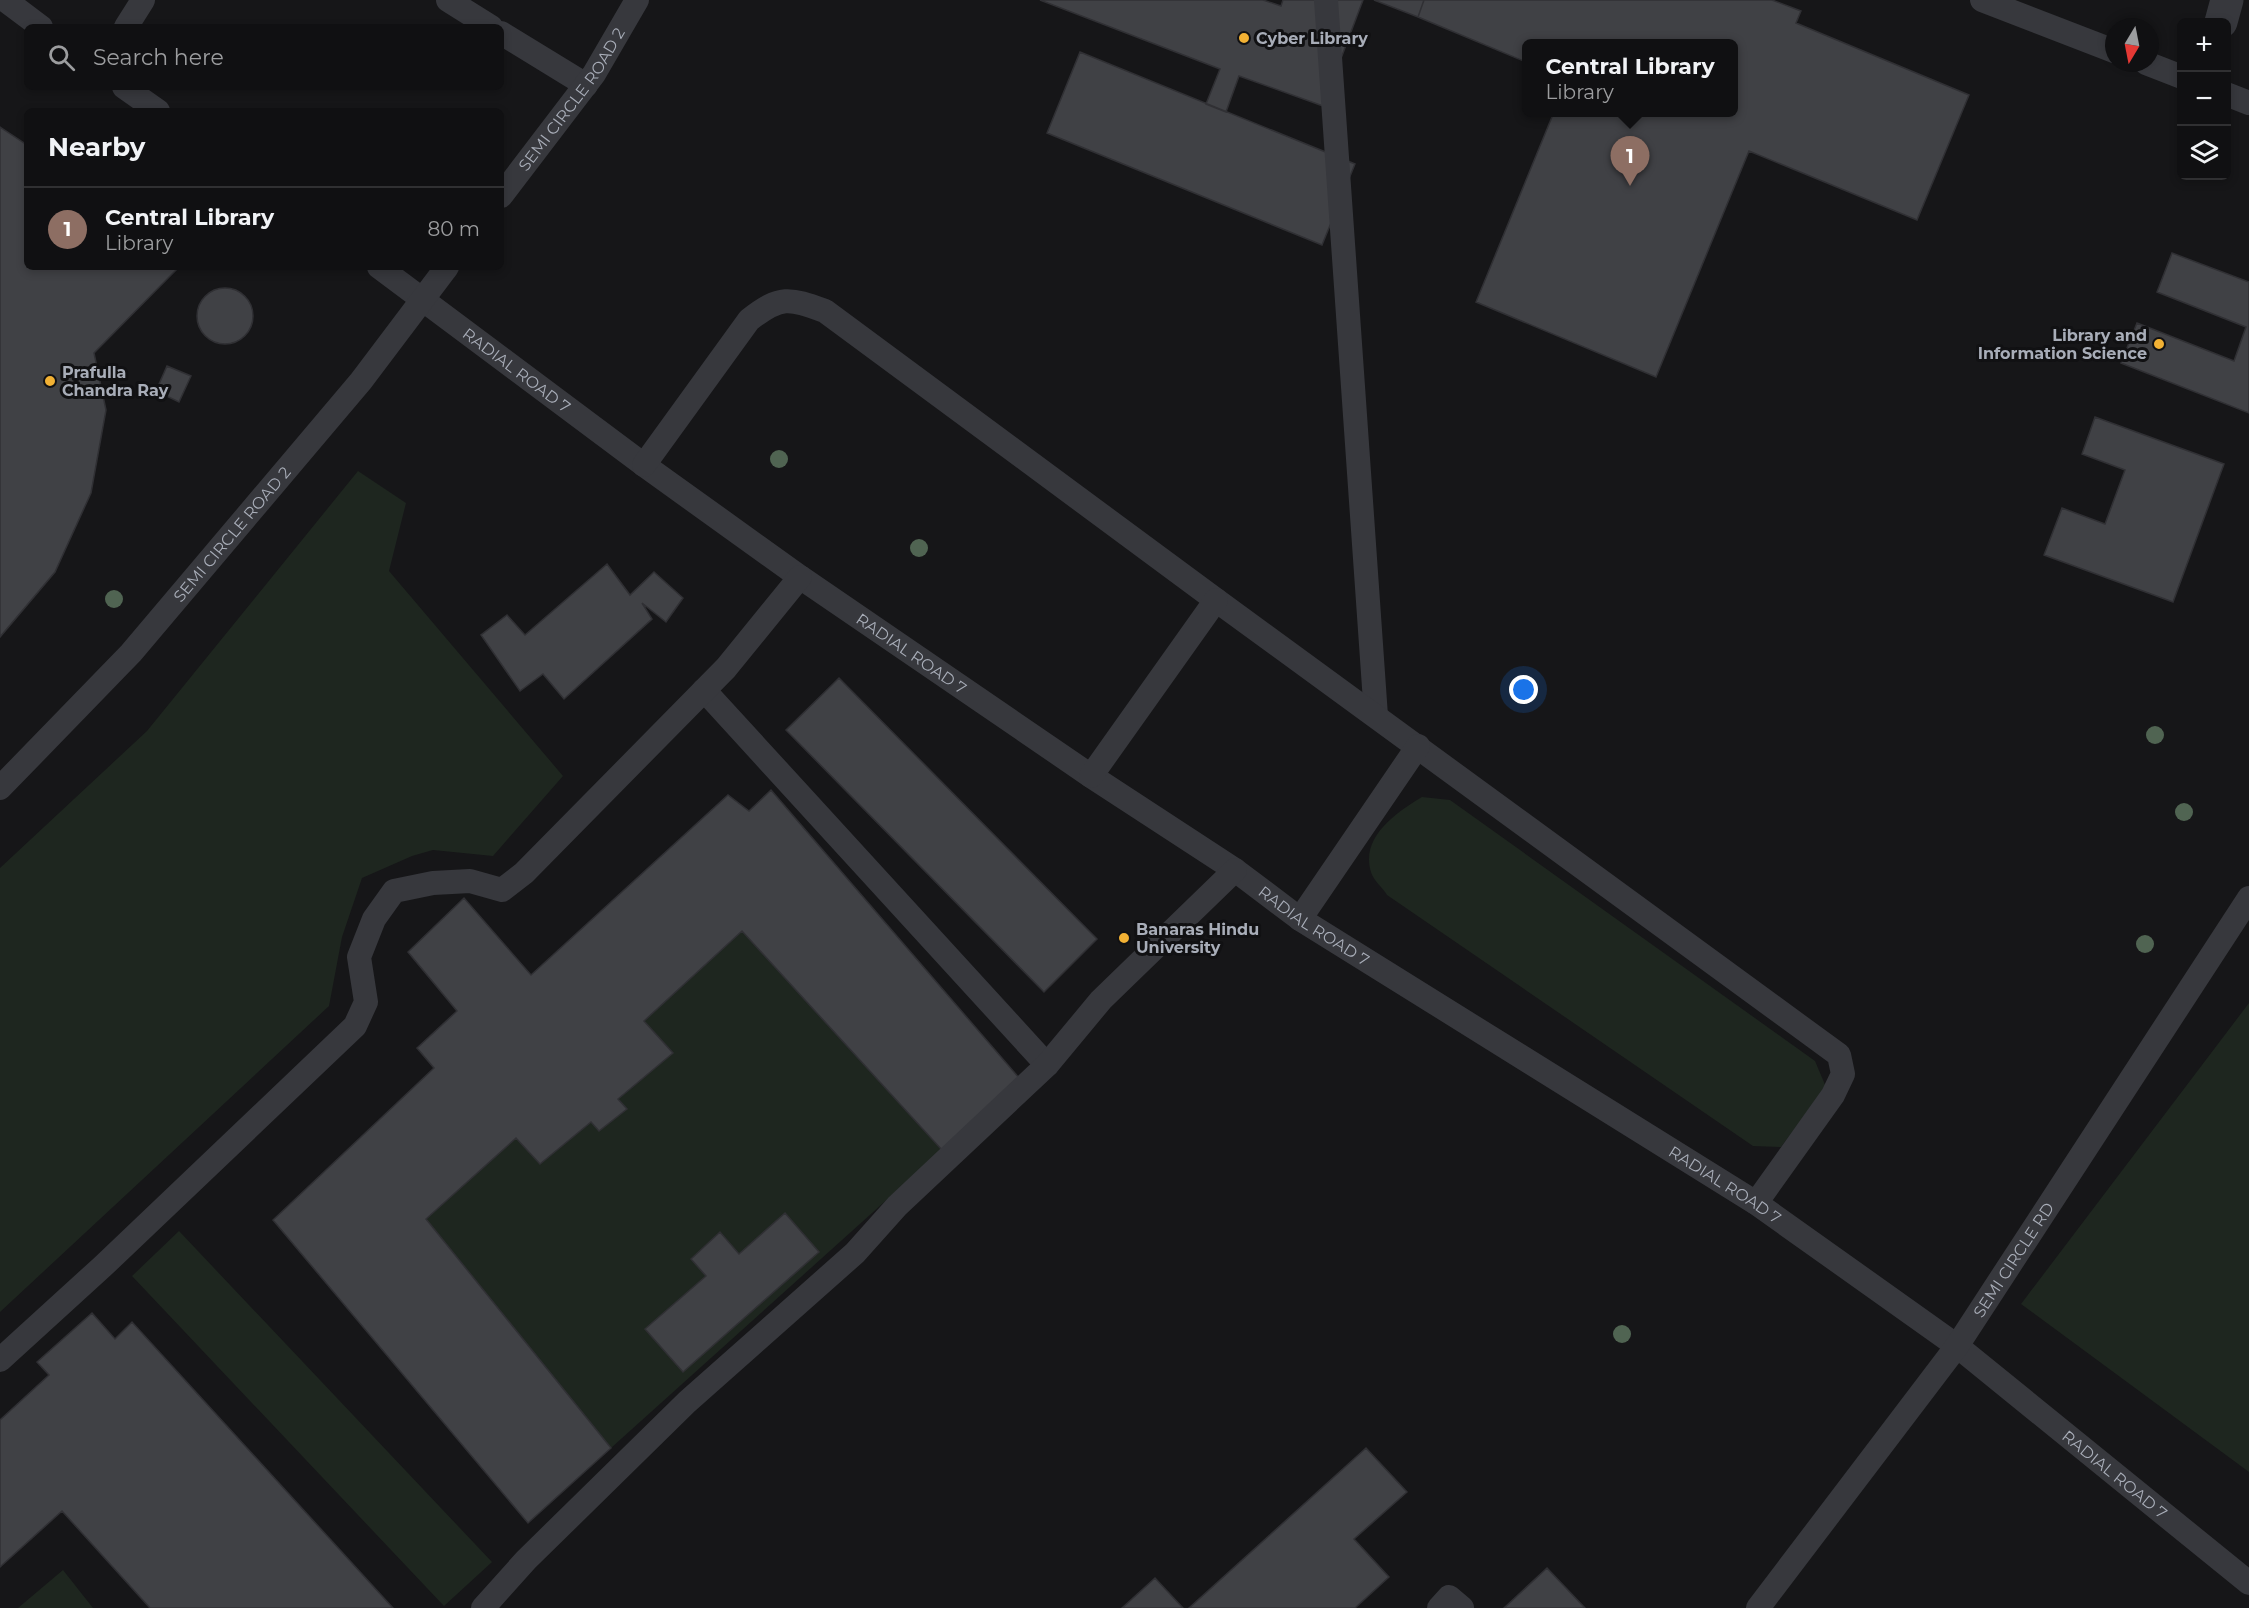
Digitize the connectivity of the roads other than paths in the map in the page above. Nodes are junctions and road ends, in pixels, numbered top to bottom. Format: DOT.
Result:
graph roads {
  1 [pos="5,0"];
  2 [pos="143,0"];
  3 [pos="448,0"];
  4 [pos="637,0"];
  5 [pos="1326,0"];
  6 [pos="1982,0"];
  7 [pos="2227,0"];
  8 [pos="2222,18"];
  9 [pos="37,24"];
  10 [pos="128,24"];
  11 [pos="486,24"];
  12 [pos="504,35"];
  13 [pos="2105,48"];
  14 [pos="2159,68"];
  15 [pos="2177,75"];
  16 [pos="586,85"];
  17 [pos="128,90"];
  18 [pos="2231,96"];
  19 [pos="2249,103"];
  20 [pos="154,108"];
  21 [pos="504,192"];
  22 [pos="384,270"];
  23 [pos="445,270"];
  24 [pos="424,298"];
  25 [pos="644,465"];
  26 [pos="800,577"];
  27 [pos="1216,600"];
  28 [pos="704,690"];
  29 [pos="1376,716"];
  30 [pos="1418,747"];
  31 [pos="1090,776"];
  32 [pos="0,788"];
  33 [pos="1235,870"];
  34 [pos="2249,898"];
  35 [pos="1300,919"];
  36 [pos="1047,1065"];
  37 [pos="1756,1203"];
  38 [pos="1957,1346"];
  39 [pos="0,1360"];
  40 [pos="2249,1583"];
  41 [pos="483,1608"];
  42 [pos="1439,1608"];
  43 [pos="1462,1608"];
  44 [pos="1758,1608"];
  1 -- 9 [label="lane"];
  2 -- 10 [label="lane"];
  3 -- 11 [label="lane"];
  4 -- 16 [label="lane, SEMI CIRCLE ROAD 2"];
  5 -- 29 [label="lane"];
  6 -- 13 [label="lane"];
  7 -- 8 [label="street"];
  12 -- 16 [label="lane"];
  14 -- 15 [label="lane"];
  16 -- 21 [label="lane, SEMI CIRCLE ROAD 2"];
  17 -- 20 [label="lane"];
  18 -- 19 [label="lane"];
  22 -- 24 [label="lane, RADIAL ROAD 7"];
  23 -- 24 [label="lane, SEMI CIRCLE ROAD 2"];
  24 -- 25 [label="lane, RADIAL ROAD 7"];
  24 -- 32 [label="lane, SEMI CIRCLE ROAD 2"];
  25 -- 26 [label="lane, RADIAL ROAD 7"];
  25 -- 27 [label="lane"];
  26 -- 28 [label="lane"];
  26 -- 31 [label="lane, RADIAL ROAD 7"];
  27 -- 29 [label="lane"];
  27 -- 31 [label="lane"];
  28 -- 36 [label="lane"];
  28 -- 39 [label="lane"];
  29 -- 30 [label="lane"];
  30 -- 35 [label="lane"];
  30 -- 37 [label="lane"];
  31 -- 33 [label="lane, RADIAL ROAD 7"];
  33 -- 35 [label="lane, RADIAL ROAD 7"];
  33 -- 36 [label="lane"];
  34 -- 38 [label="lane, SEMI CIRCLE RD"];
  35 -- 37 [label="lane, RADIAL ROAD 7"];
  36 -- 41 [label="lane"];
  37 -- 38 [label="lane, RADIAL ROAD 7"];
  38 -- 40 [label="lane, RADIAL ROAD 7"];
  38 -- 44 [label="lane, SEMI CIRCLE RD"];
  42 -- 43 [label="lane"];
}
